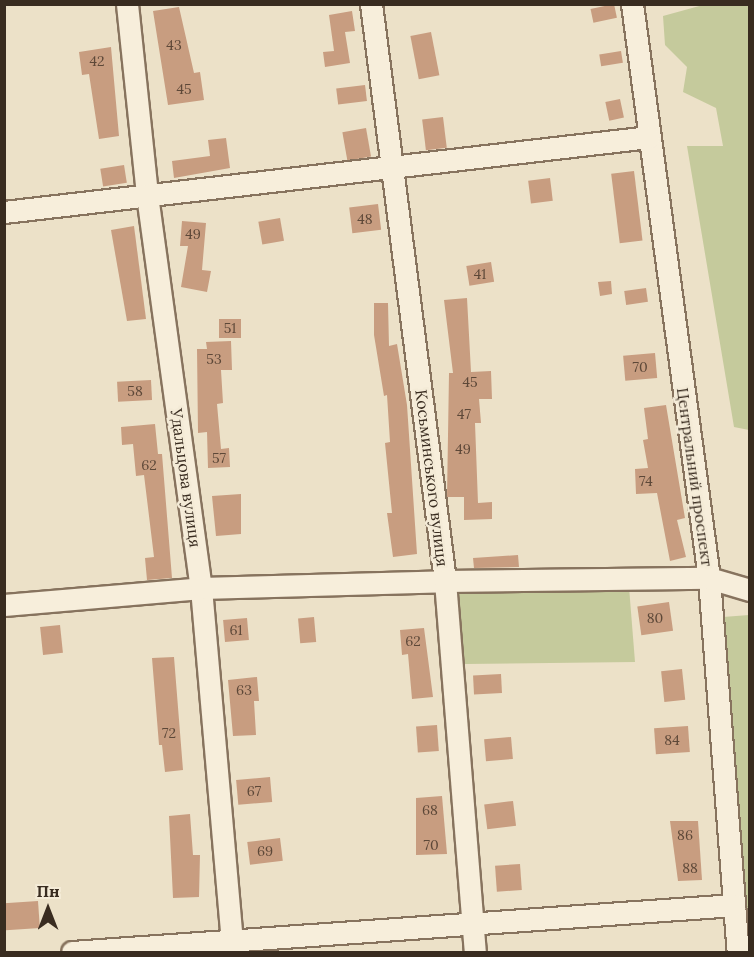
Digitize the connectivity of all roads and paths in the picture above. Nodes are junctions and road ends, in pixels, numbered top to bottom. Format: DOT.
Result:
graph roads {
  1 [pos="127,4"];
  2 [pos="371,4"];
  3 [pos="632,4"];
  4 [pos="649,137"];
  5 [pos="391,165"];
  6 [pos="147,195"];
  7 [pos="4,212"];
  8 [pos="709,578"];
  9 [pos="445,581"];
  10 [pos="201,588"];
  11 [pos="750,590"];
  12 [pos="4,605"];
  13 [pos="734,905"];
  14 [pos="472,924"];
  15 [pos="233,947"];
  16 [pos="72,952"];
  17 [pos="475,952"];
  18 [pos="738,952"];
  1 -- 6 [label="street, Удальцова вулиця"];
  2 -- 5 [label="street, Косьминського вулиця"];
  3 -- 4 [label="street, Центральний проспект"];
  4 -- 5 [label="street"];
  4 -- 8 [label="street, Центральний проспект"];
  5 -- 6 [label="street"];
  5 -- 9 [label="street, Косьминського вулиця"];
  6 -- 7 [label="street"];
  6 -- 10 [label="street, Удальцова вулиця"];
  8 -- 9 [label="street"];
  8 -- 11 [label="street"];
  8 -- 13 [label="street, Центральний проспект"];
  9 -- 10 [label="street"];
  9 -- 14 [label="street, Косьминського вулиця"];
  10 -- 12 [label="street"];
  10 -- 15 [label="street, Удальцова вулиця"];
  13 -- 14 [label="street"];
  13 -- 18 [label="street, Центральний проспект"];
  14 -- 15 [label="street"];
  14 -- 17 [label="street, Косьминського вулиця"];
  15 -- 16 [label="street"];
}
